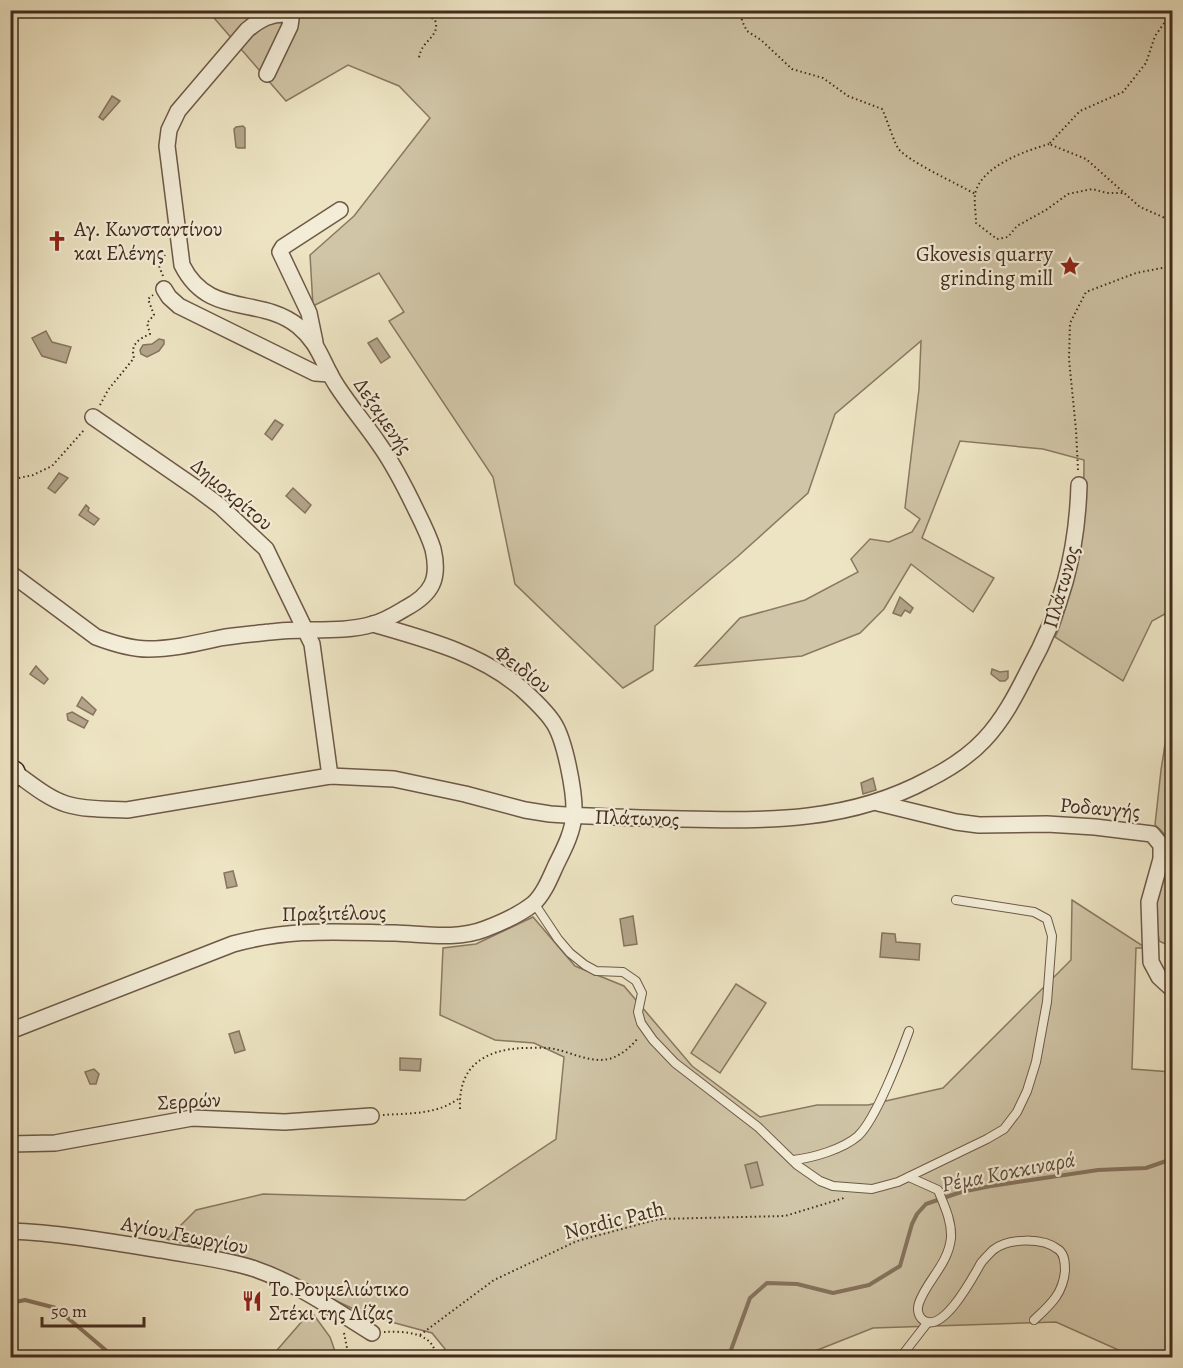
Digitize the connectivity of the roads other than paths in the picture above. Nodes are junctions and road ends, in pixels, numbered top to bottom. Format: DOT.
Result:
graph roads {
  1 [pos="267,74"];
  2 [pos="340,210"];
  3 [pos="164,290"];
  4 [pos="315,342"];
  5 [pos="330,374"];
  6 [pos="93,417"];
  7 [pos="1079,485"];
  8 [pos="10,573"];
  9 [pos="373,624"];
  10 [pos="306,630"];
  11 [pos="12,774"];
  12 [pos="330,776"];
  13 [pos="878,803"];
  14 [pos="574,815"];
  15 [pos="956,900"];
  16 [pos="534,903"];
  17 [pos="1173,989"];
  18 [pos="10,1031"];
  19 [pos="909,1031"];
  20 [pos="371,1116"];
  21 [pos="10,1144"];
  22 [pos="793,1161"];
  23 [pos="909,1177"];
  24 [pos="10,1230"];
  25 [pos="1034,1320"];
  26 [pos="928,1322"];
  27 [pos="372,1333"];
  28 [pos="900,1358"];
  1 -- 4 [label="street, Δεξαμενής"];
  2 -- 4 [label="street"];
  3 -- 5 [label="street"];
  4 -- 5 [label="street, Δεξαμενής"];
  5 -- 9 [label="street, Δεξαμενής"];
  6 -- 10 [label="street, Δημοκρίτου"];
  7 -- 13 [label="street, Πλάτωνος"];
  8 -- 10 [label="street, Δεξαμενής"];
  9 -- 10 [label="street, Δεξαμενής"];
  9 -- 14 [label="street, Φειδίου"];
  10 -- 12 [label="street, Δημοκρίτου"];
  11 -- 12 [label="street, Πλάτωνος"];
  12 -- 14 [label="street, Πλάτωνος"];
  13 -- 14 [label="street, Πλάτωνος"];
  13 -- 17 [label="street, Ροδαυγής"];
  14 -- 16 [label="street, Πραξιτέλους"];
  15 -- 23 [label="lane"];
  16 -- 18 [label="street, Πραξιτέλους"];
  16 -- 22 [label="lane"];
  19 -- 22 [label="lane"];
  20 -- 21 [label="street, Σερρών"];
  22 -- 23 [label="lane"];
  23 -- 26 [label="lane"];
  24 -- 27 [label="street, Αγίου Γεωργίου"];
  25 -- 26 [label="lane"];
  26 -- 28 [label="lane"];
}
